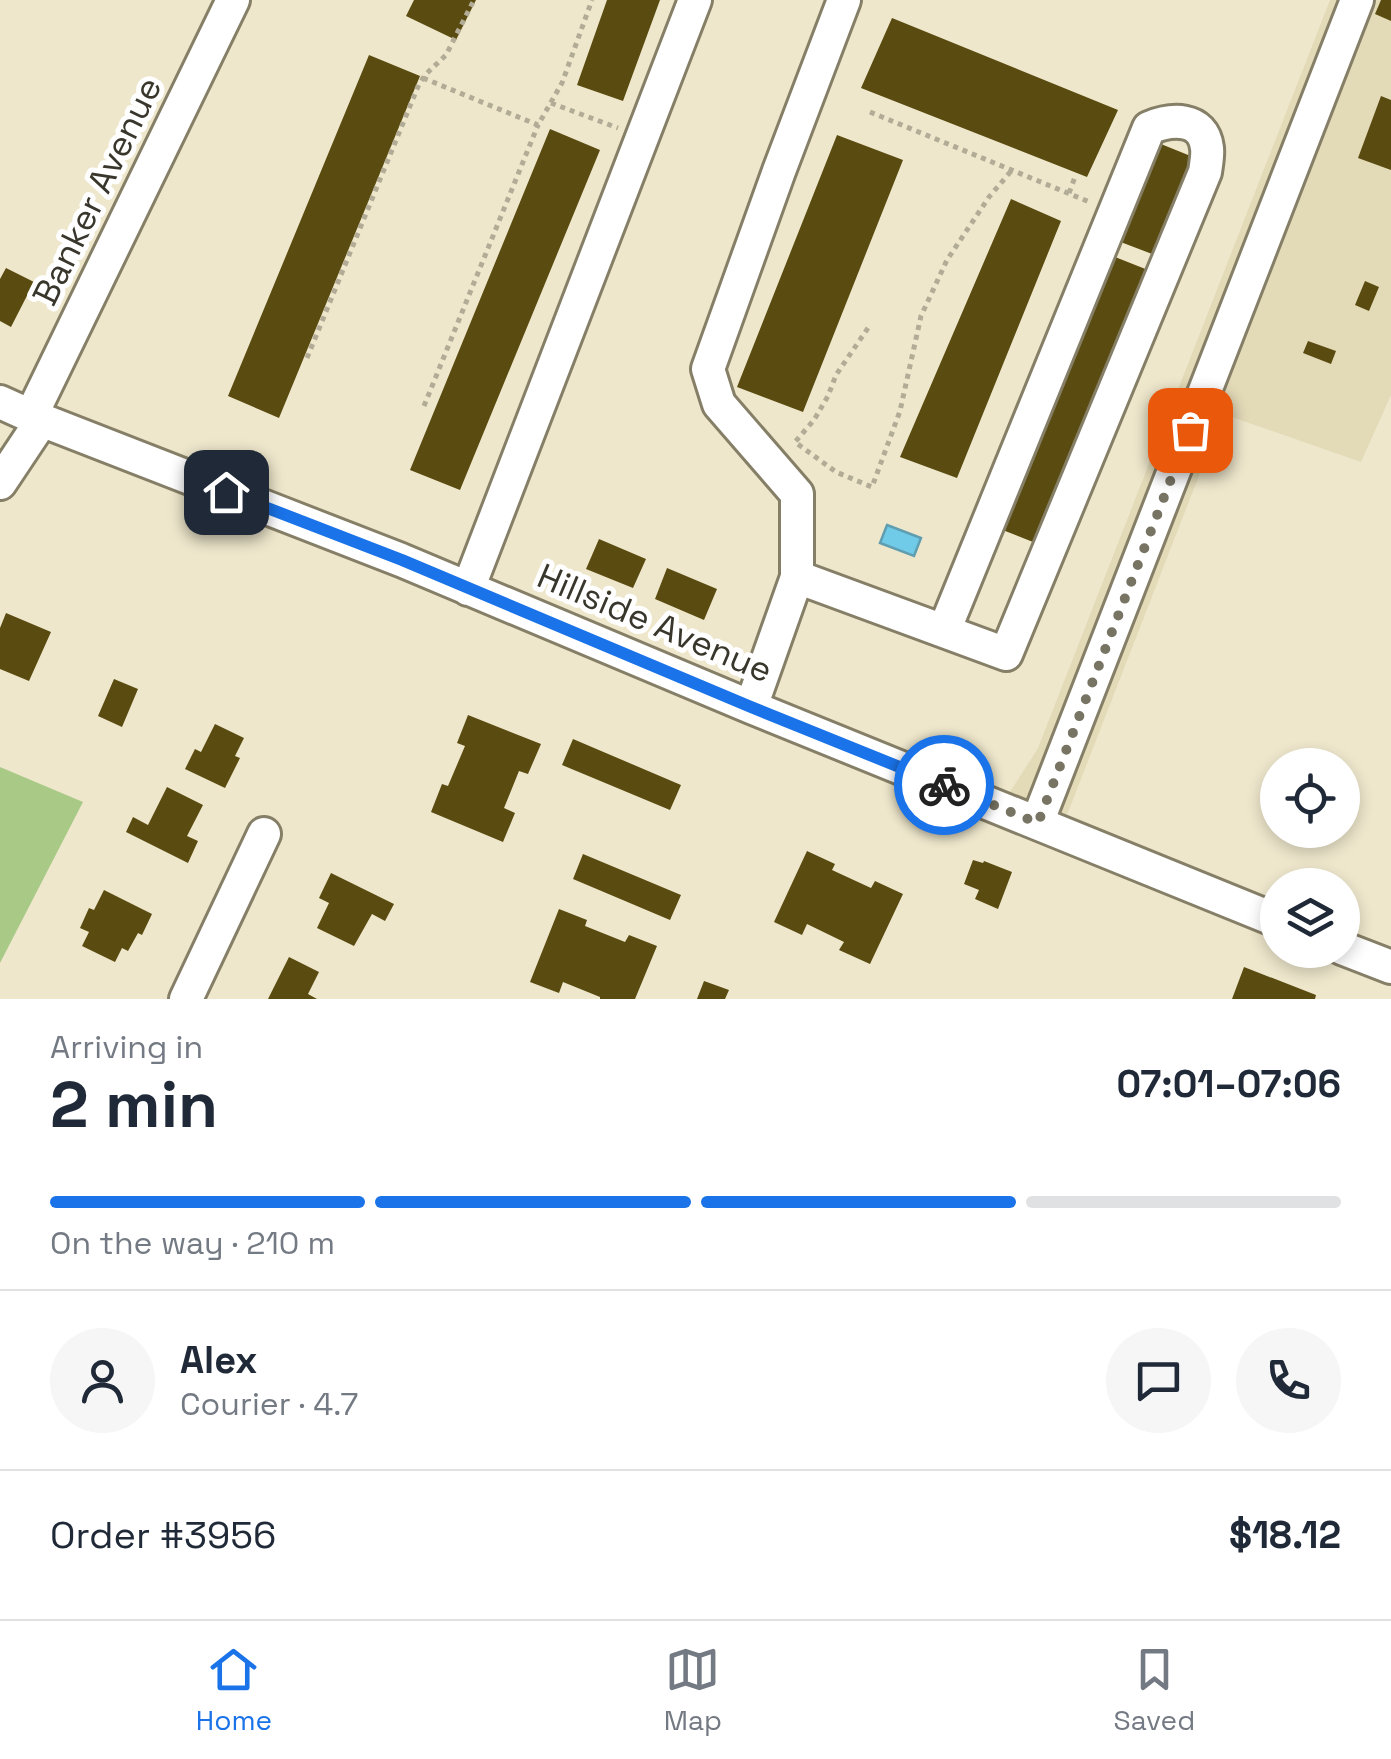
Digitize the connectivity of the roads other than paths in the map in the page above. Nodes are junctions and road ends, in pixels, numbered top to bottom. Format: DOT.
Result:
graph roads {
  1 [pos="233,0"];
  2 [pos="695,0"];
  3 [pos="844,0"];
  4 [pos="1358,0"];
  5 [pos="0,402"];
  6 [pos="36,418"];
  7 [pos="0,484"];
  8 [pos="797,577"];
  9 [pos="468,589"];
  10 [pos="944,632"];
  11 [pos="751,707"];
  12 [pos="1038,823"];
  13 [pos="264,834"];
  14 [pos="1260,914"];
  15 [pos="1360,955"];
  16 [pos="1391,967"];
  17 [pos="186,999"];
  1 -- 6 [label="street, Banker Avenue"];
  2 -- 9 [label="street"];
  3 -- 8 [label="street"];
  4 -- 12 [label="street"];
  5 -- 6 [label="street, Hillside Avenue"];
  6 -- 7 [label="street, Banker Avenue"];
  6 -- 9 [label="street, Hillside Avenue"];
  8 -- 10 [label="street"];
  8 -- 11 [label="street"];
  9 -- 11 [label="street, Hillside Avenue"];
  10 -- 10 [label="street"];
  11 -- 12 [label="street, Hillside Avenue"];
  12 -- 14 [label="street, Hillside Avenue"];
  13 -- 17 [label="street"];
  15 -- 16 [label="street"];
}
